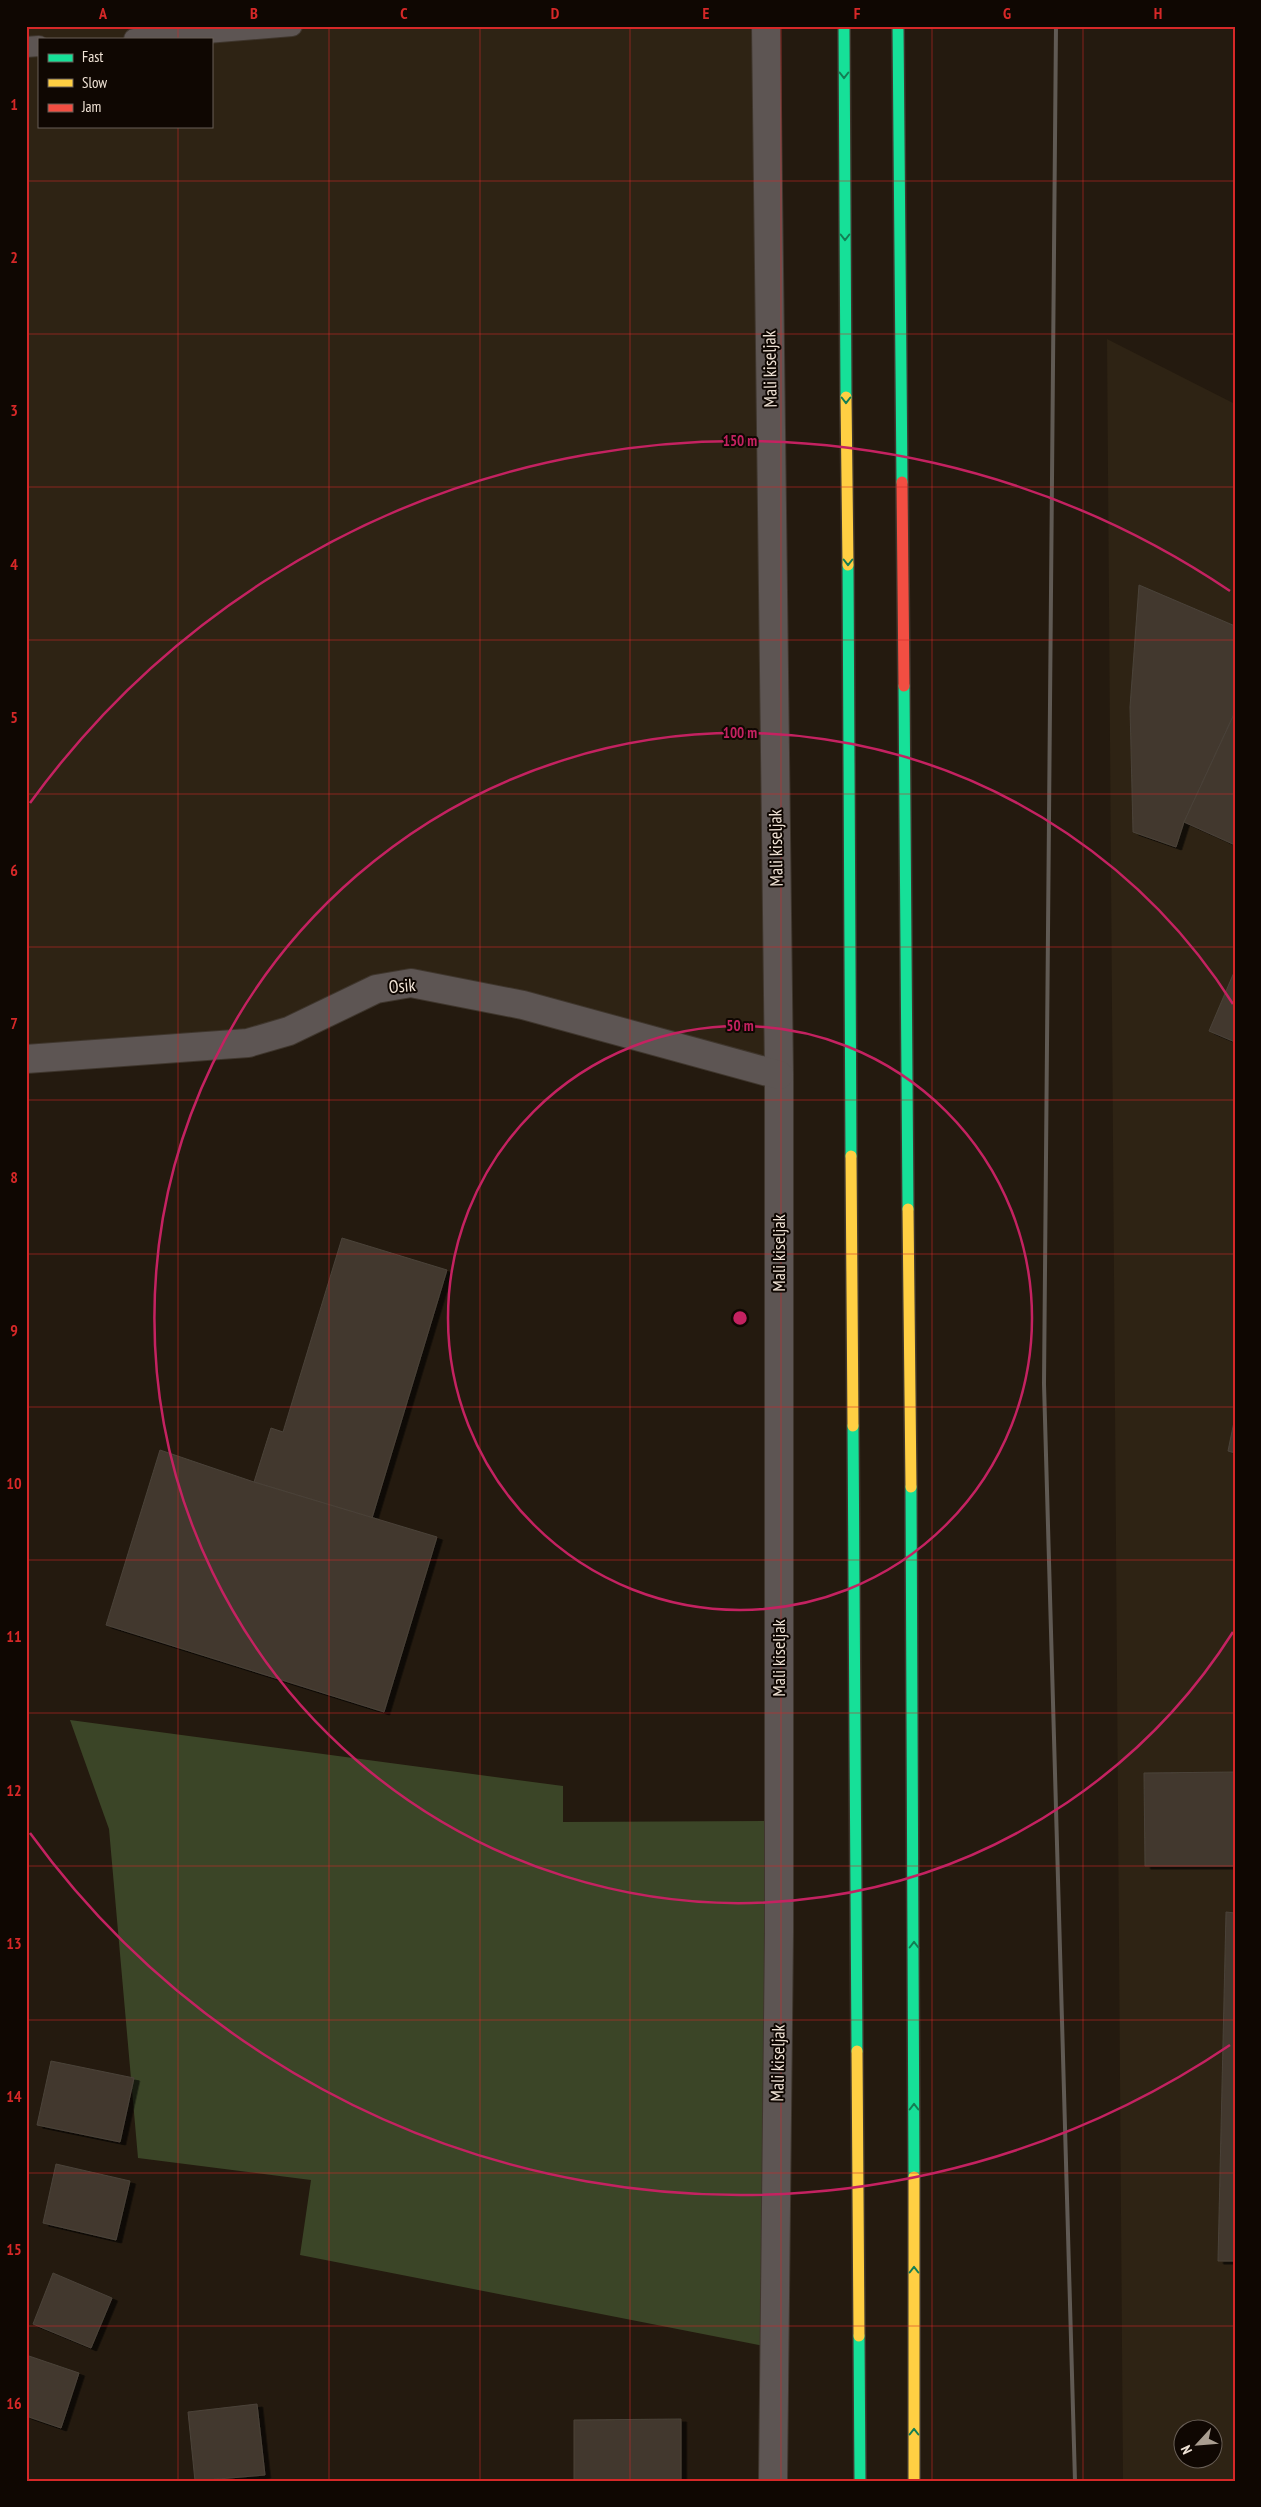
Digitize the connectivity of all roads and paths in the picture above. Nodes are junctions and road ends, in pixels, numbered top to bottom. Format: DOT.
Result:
graph roads {
  1 [pos="292,26"];
  2 [pos="766,26"];
  3 [pos="844,26"];
  4 [pos="898,26"];
  5 [pos="146,38"];
  6 [pos="26,1059"];
  7 [pos="779,1075"];
  8 [pos="773,2481"];
  9 [pos="860,2481"];
  10 [pos="914,2481"];
  1 -- 5 [label="lane"];
  2 -- 7 [label="street, Mali kiseljak"];
  3 -- 9 [label="highway, one-way"];
  10 -- 4 [label="highway, one-way"];
  6 -- 7 [label="street, Osik"];
  7 -- 8 [label="street, Mali kiseljak"];
}
